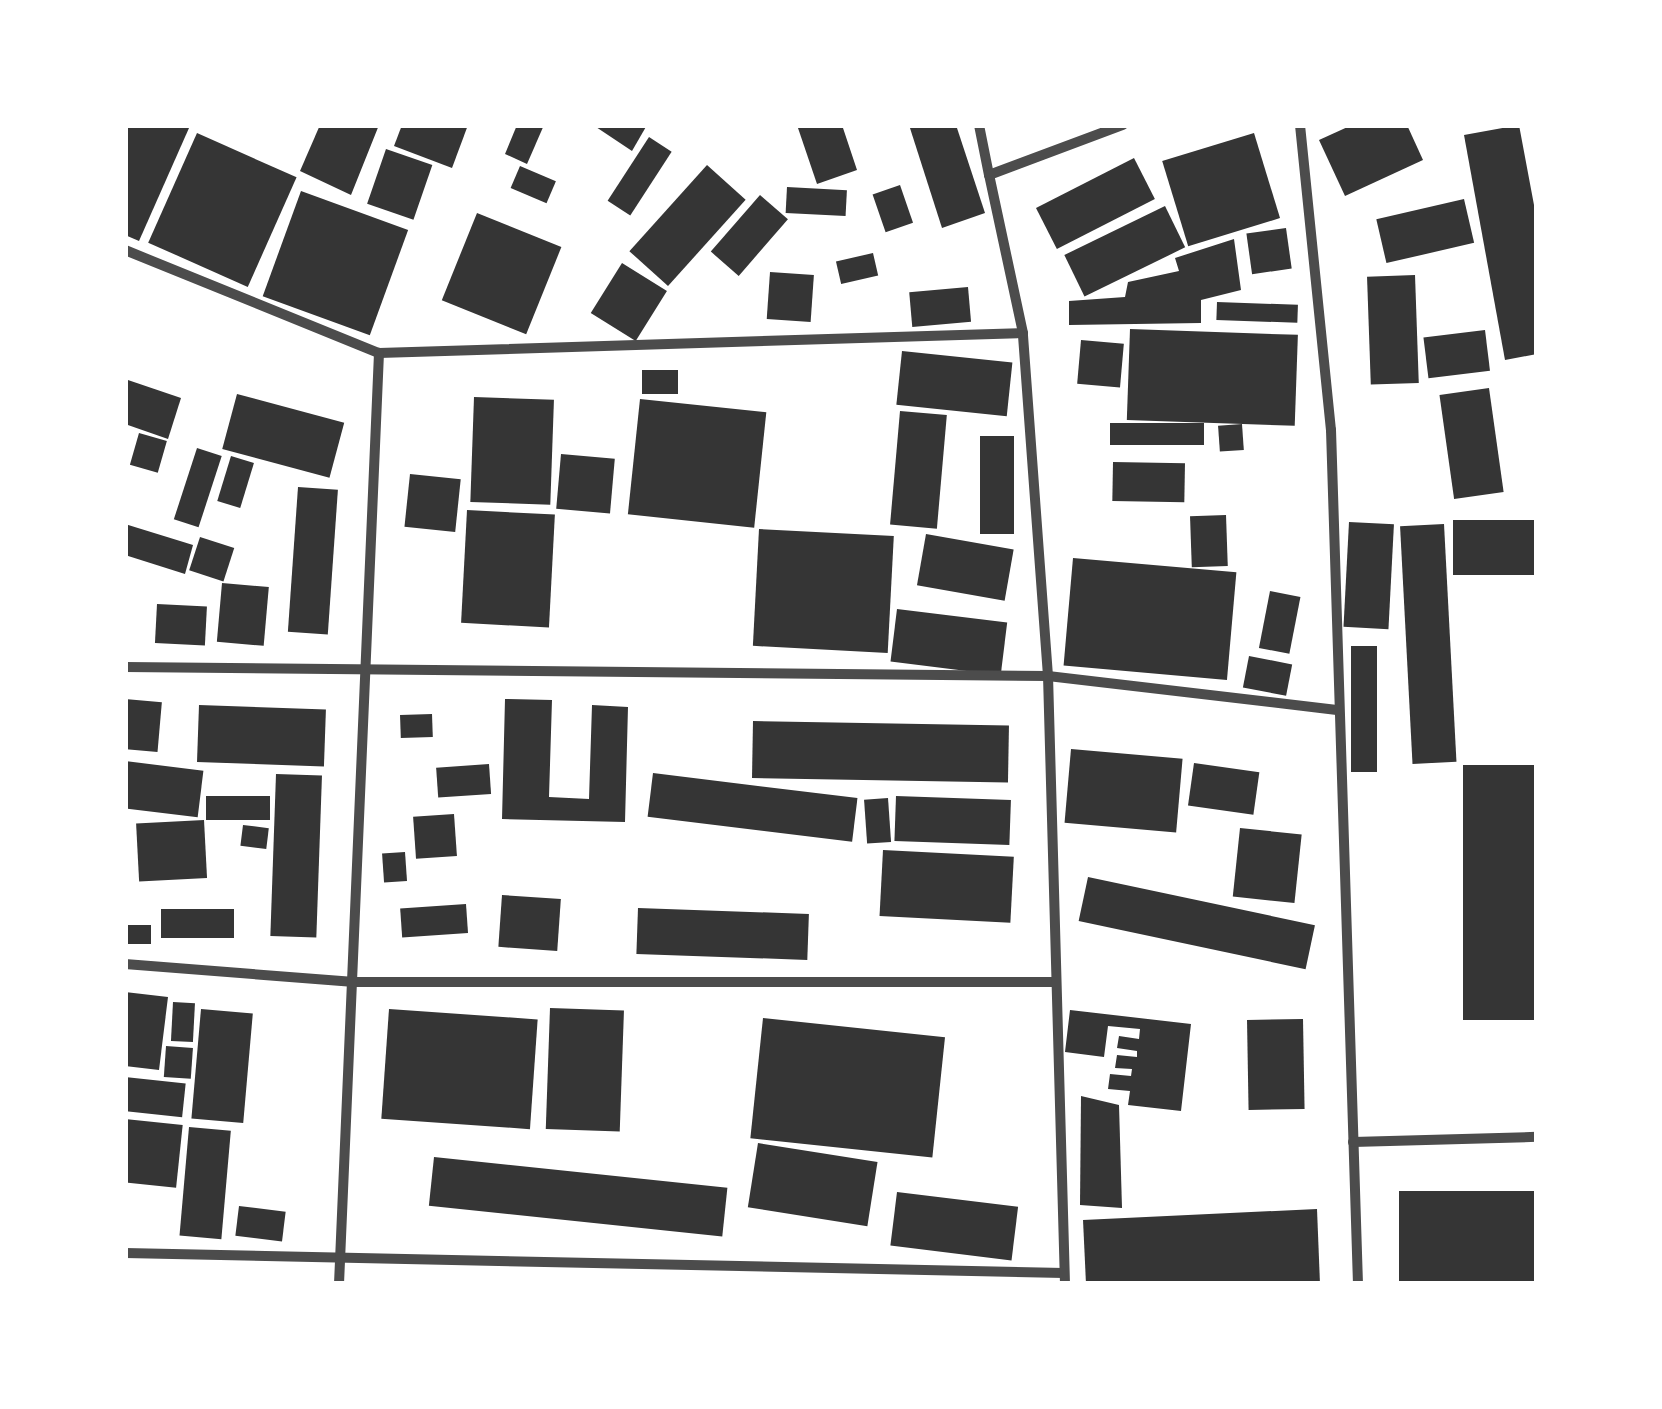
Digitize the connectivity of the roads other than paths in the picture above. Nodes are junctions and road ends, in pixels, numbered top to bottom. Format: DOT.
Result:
graph roads {
  1 [pos="978,125"];
  2 [pos="1122,125"];
  3 [pos="1300,125"];
  4 [pos="988,175"];
  5 [pos="125,250"];
  6 [pos="1024,333"];
  7 [pos="379,353"];
  8 [pos="125,667"];
  9 [pos="366,668"];
  10 [pos="1048,676"];
  11 [pos="1339,710"];
  12 [pos="125,964"];
  13 [pos="354,982"];
  14 [pos="1054,982"];
  15 [pos="1537,1137"];
  16 [pos="1353,1142"];
  17 [pos="125,1254"];
  18 [pos="340,1261"];
  19 [pos="1065,1278"];
  20 [pos="339,1284"];
  21 [pos="1358,1284"];
  1 -- 4 [label="street"];
  2 -- 4 [label="street"];
  3 -- 11 [label="street"];
  4 -- 6 [label="street"];
  5 -- 7 [label="street"];
  6 -- 7 [label="street"];
  6 -- 10 [label="street"];
  7 -- 9 [label="street"];
  8 -- 9 [label="street"];
  9 -- 10 [label="street"];
  9 -- 13 [label="street"];
  10 -- 11 [label="street"];
  10 -- 14 [label="street"];
  11 -- 16 [label="street"];
  12 -- 13 [label="street"];
  13 -- 14 [label="street"];
  13 -- 18 [label="street"];
  14 -- 19 [label="street"];
  15 -- 16 [label="street"];
  16 -- 21 [label="street"];
  17 -- 18 [label="street"];
  18 -- 19 [label="street"];
  18 -- 20 [label="street"];
}
